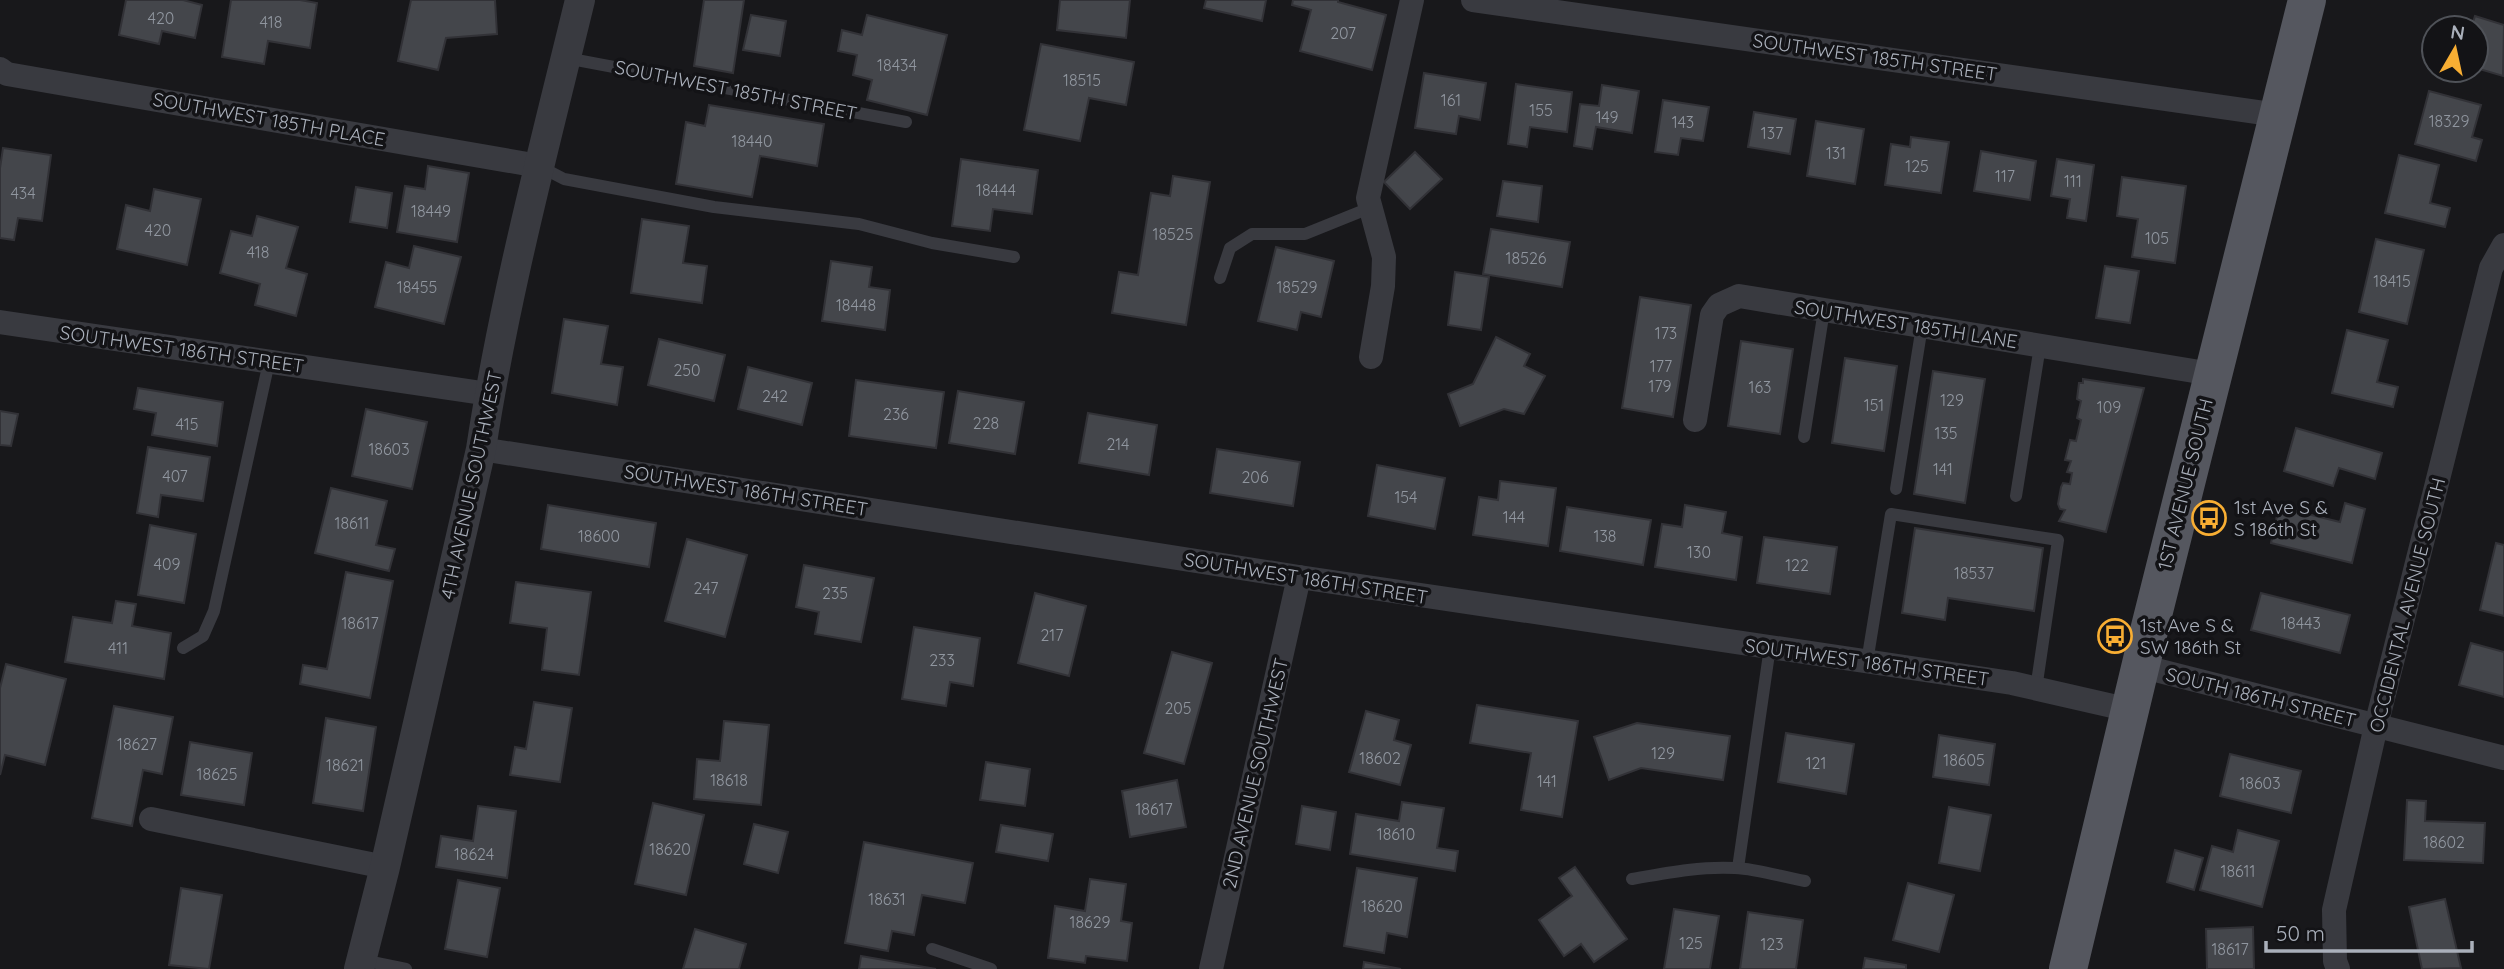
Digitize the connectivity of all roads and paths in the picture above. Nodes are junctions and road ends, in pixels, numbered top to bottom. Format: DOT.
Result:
graph roads {
  1 [pos="580,0"];
  2 [pos="1412,0"];
  3 [pos="1473,0"];
  4 [pos="2307,0"];
  5 [pos="566,58"];
  6 [pos="0,69"];
  7 [pos="2278,114"];
  8 [pos="906,122"];
  9 [pos="539,166"];
  10 [pos="1371,207"];
  11 [pos="2504,245"];
  12 [pos="1013,257"];
  13 [pos="1220,278"];
  14 [pos="1824,310"];
  15 [pos="0,322"];
  16 [pos="1922,326"];
  17 [pos="2040,346"];
  18 [pos="1371,357"];
  19 [pos="269,362"];
  20 [pos="2213,374"];
  21 [pos="489,394"];
  22 [pos="1695,420"];
  23 [pos="1804,437"];
  24 [pos="481,449"];
  25 [pos="1896,489"];
  26 [pos="2016,496"];
  27 [pos="1299,577"];
  28 [pos="1770,647"];
  29 [pos="183,648"];
  30 [pos="1867,662"];
  31 [pos="2140,666"];
  32 [pos="2036,689"];
  33 [pos="2130,710"];
  34 [pos="2376,726"];
  35 [pos="2504,758"];
  36 [pos="151,819"];
  37 [pos="385,867"];
  38 [pos="1738,868"];
  39 [pos="1632,879"];
  40 [pos="1805,881"];
  41 [pos="932,949"];
  42 [pos="360,965"];
  43 [pos="406,969"];
  44 [pos="991,969"];
  45 [pos="1211,969"];
  46 [pos="2068,969"];
  47 [pos="2338,969"];
  1 -- 5 [label="street, 4TH AVENUE SOUTHWEST"];
  2 -- 10 [label="street"];
  3 -- 7 [label="street, SOUTHWEST 185TH STREET"];
  4 -- 7 [label="main road, 1ST AVENUE SOUTH"];
  5 -- 8 [label="lane, SOUTHWEST 185TH STREET"];
  5 -- 9 [label="street, 4TH AVENUE SOUTHWEST"];
  6 -- 9 [label="street, SOUTHWEST 185TH PLACE"];
  7 -- 20 [label="main road, 1ST AVENUE SOUTH"];
  9 -- 12 [label="lane"];
  9 -- 21 [label="street, 4TH AVENUE SOUTHWEST"];
  10 -- 13 [label="lane"];
  10 -- 18 [label="street"];
  11 -- 34 [label="street, OCCIDENTAL AVENUE SOUTH"];
  14 -- 16 [label="street, SOUTHWEST 185TH LANE"];
  14 -- 22 [label="street, SOUTHWEST 185TH LANE"];
  14 -- 23 [label="lane"];
  15 -- 19 [label="street, SOUTHWEST 186TH STREET"];
  16 -- 17 [label="street, SOUTHWEST 185TH LANE"];
  16 -- 25 [label="lane"];
  17 -- 20 [label="street, SOUTHWEST 185TH LANE"];
  17 -- 26 [label="lane"];
  19 -- 21 [label="street, SOUTHWEST 186TH STREET"];
  19 -- 29 [label="lane"];
  20 -- 31 [label="main road, 1ST AVENUE SOUTH"];
  21 -- 24 [label="street, 4TH AVENUE SOUTHWEST"];
  24 -- 27 [label="street, SOUTHWEST 186TH STREET"];
  24 -- 37 [label="street, 4TH AVENUE SOUTHWEST"];
  27 -- 28 [label="street, SOUTHWEST 186TH STREET"];
  27 -- 45 [label="street, 2ND AVENUE SOUTHWEST"];
  28 -- 30 [label="street, SOUTHWEST 186TH STREET"];
  28 -- 38 [label="lane"];
  30 -- 32 [label="street, SOUTHWEST 186TH STREET"];
  30 -- 32 [label="lane"];
  31 -- 33 [label="main road, 1ST AVENUE SOUTH"];
  31 -- 34 [label="street, SOUTH 186TH STREET"];
  32 -- 33 [label="street, SOUTHWEST 186TH STREET"];
  33 -- 46 [label="main road, 1ST AVENUE SOUTH"];
  34 -- 35 [label="street, SOUTH 186TH STREET"];
  34 -- 47 [label="street, OCCIDENTAL AVENUE SOUTH"];
  36 -- 37 [label="street"];
  37 -- 42 [label="street, 4TH AVENUE SOUTHWEST"];
  38 -- 39 [label="lane"];
  38 -- 40 [label="lane"];
  41 -- 44 [label="lane"];
  42 -- 43 [label="lane"];
}
